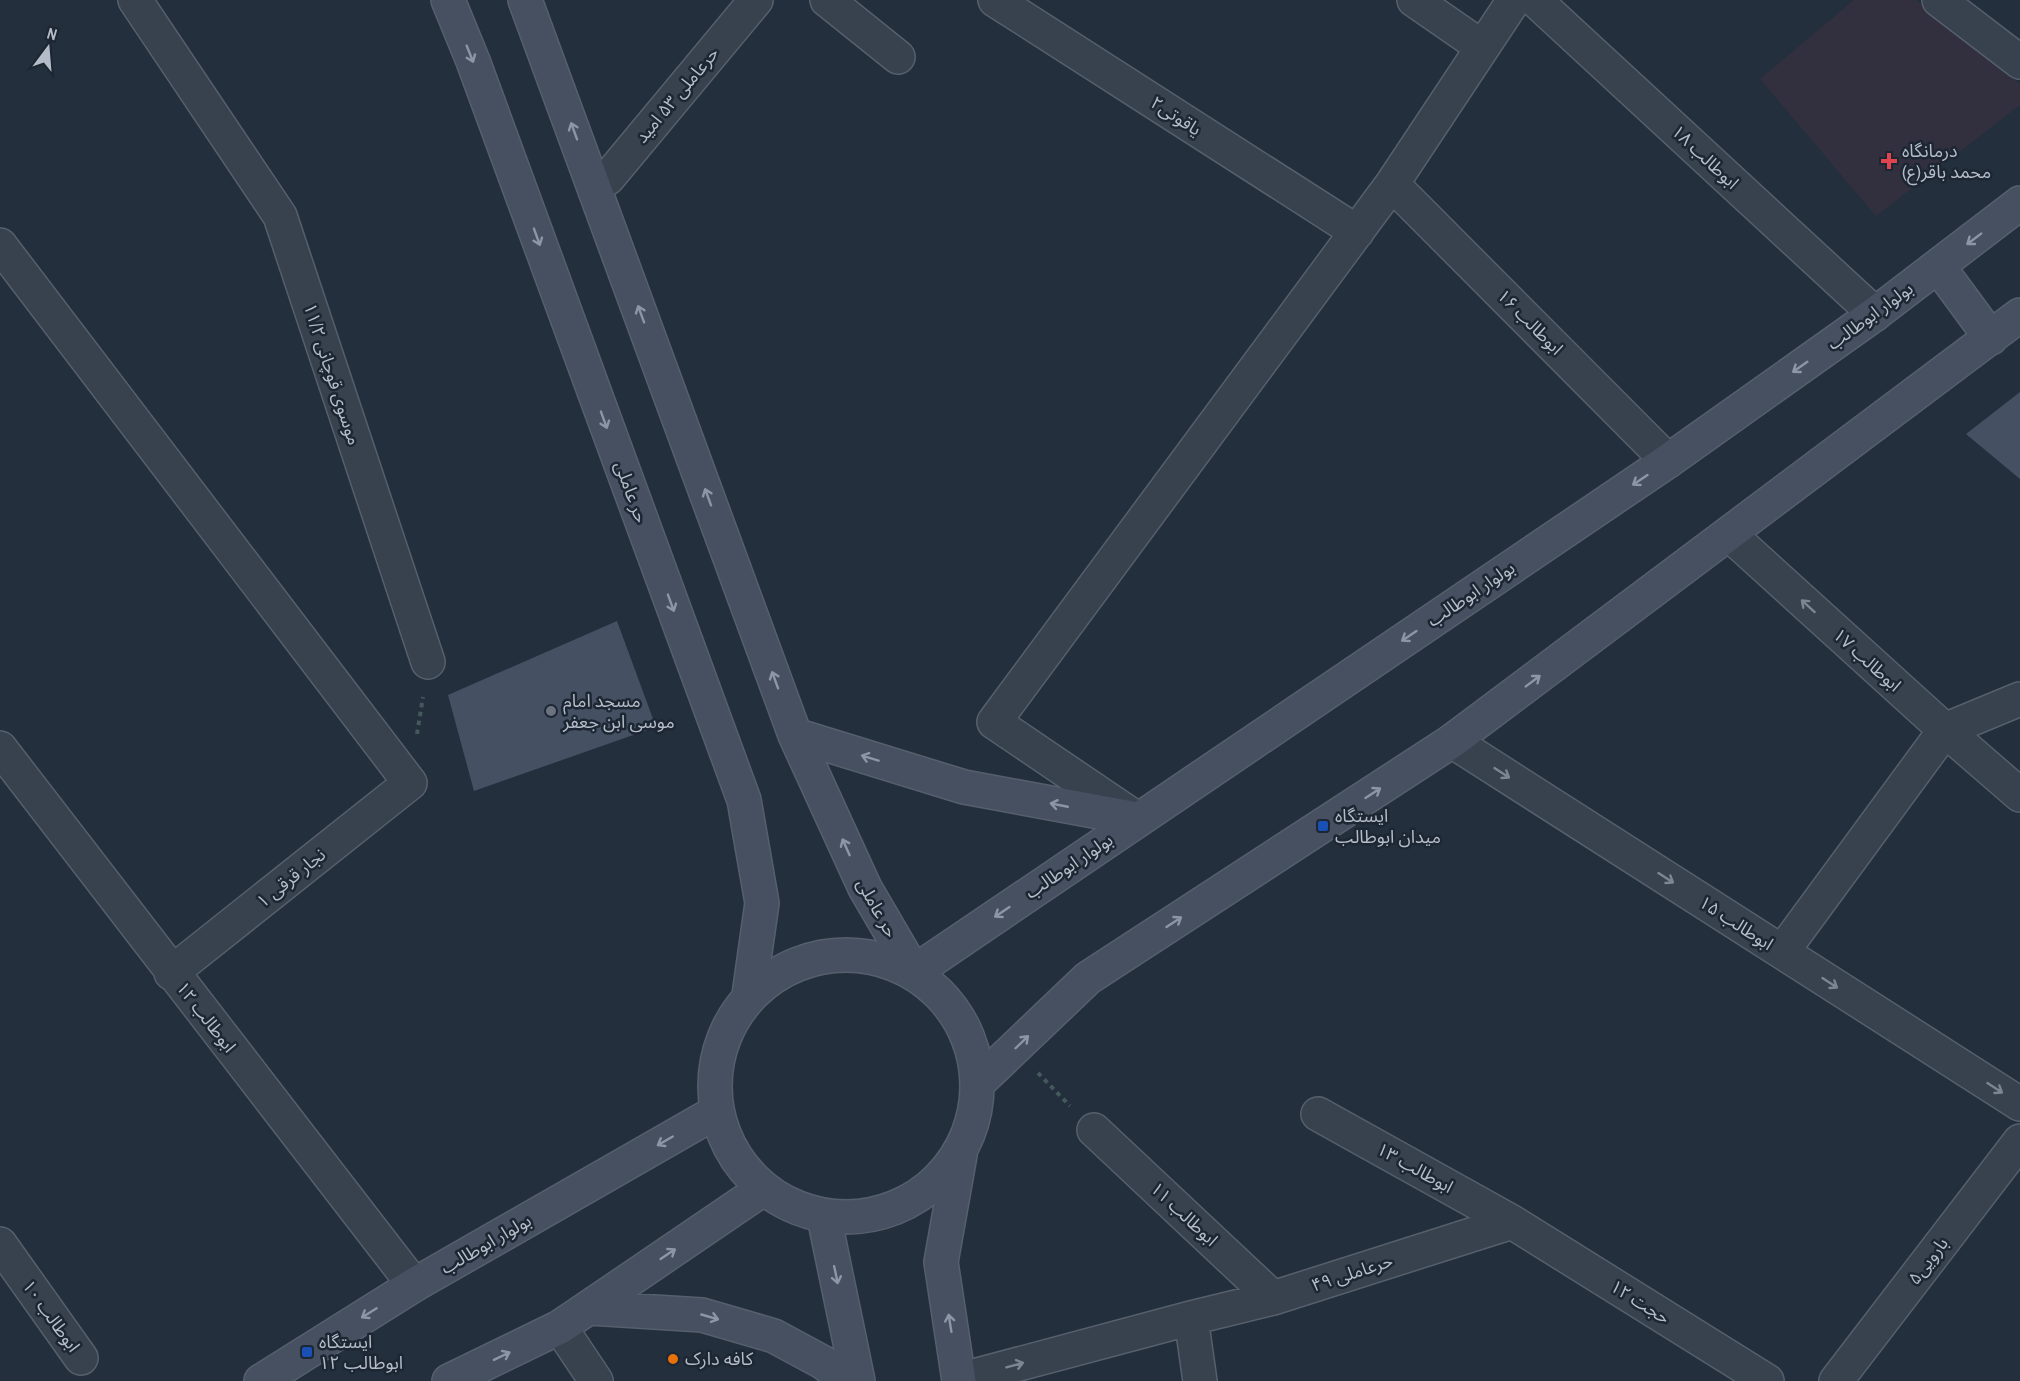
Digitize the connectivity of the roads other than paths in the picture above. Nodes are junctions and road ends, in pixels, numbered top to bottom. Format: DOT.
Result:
graph roads {
  1 [pos="135,0"];
  2 [pos="448,0"];
  3 [pos="525,0"];
  4 [pos="756,0"];
  5 [pos="827,0"];
  6 [pos="995,0"];
  7 [pos="1414,0"];
  8 [pos="1514,0"];
  9 [pos="1535,0"];
  10 [pos="1939,0"];
  11 [pos="1482,47"];
  12 [pos="898,57"];
  13 [pos="2020,62"];
  14 [pos="1392,184"];
  15 [pos="594,186"];
  16 [pos="2020,203"];
  17 [pos="1357,232"];
  18 [pos="0,245"];
  19 [pos="1938,266"];
  20 [pos="1875,314"];
  21 [pos="2020,315"];
  22 [pos="1990,338"];
  23 [pos="1668,461"];
  24 [pos="1729,534"];
  25 [pos="428,662"];
  26 [pos="2020,699"];
  27 [pos="1945,730"];
  28 [pos="795,735"];
  29 [pos="1452,741"];
  30 [pos="3,757"];
  31 [pos="2020,795"];
  32 [pos="1137,819"];
  33 [pos="1782,952"];
  34 [pos="914,972"];
  35 [pos="171,973"];
  36 [pos="749,995"];
  37 [pos="979,1082"];
  38 [pos="2020,1104"];
  39 [pos="716,1112"];
  40 [pos="1318,1114"];
  41 [pos="1094,1130"];
  42 [pos="2020,1141"];
  43 [pos="960,1155"];
  44 [pos="763,1189"];
  45 [pos="824,1217"];
  46 [pos="1512,1222"];
  47 [pos="0,1244"];
  48 [pos="414,1285"];
  49 [pos="1274,1298"];
  50 [pos="590,1308"];
  51 [pos="1191,1318"];
  52 [pos="560,1328"];
  53 [pos="81,1358"];
  54 [pos="959,1380"];
  55 [pos="261,1381"];
  56 [pos="449,1381"];
  57 [pos="596,1381"];
  58 [pos="847,1381"];
  59 [pos="858,1381"];
  60 [pos="1200,1381"];
  61 [pos="1767,1381"];
  62 [pos="1836,1381"];
  1 -- 25 [label="street, موسوی قوچانی ۱۱/۲"];
  2 -- 36 [label="main road, حر عاملی, one-way"];
  15 -- 3 [label="main road, حر عاملی, one-way"];
  4 -- 15 [label="street, حرعاملی ۵۳ امید"];
  5 -- 12 [label="street"];
  6 -- 17 [label="street, یاقوتی۲"];
  7 -- 11 [label="street"];
  8 -- 11 [label="street"];
  9 -- 20 [label="street, ابوطالب ۱۸"];
  10 -- 13 [label="street"];
  11 -- 14 [label="street"];
  14 -- 17 [label="street"];
  14 -- 23 [label="street, ابوطالب ۱۶"];
  28 -- 15 [label="main road, حر عاملی, one-way"];
  16 -- 19 [label="main road, بولوار ابوطالب, one-way"];
  17 -- 32 [label="street"];
  18 -- 35 [label="street, نجار قرقی ۱"];
  19 -- 20 [label="main road, بولوار ابوطالب"];
  19 -- 22 [label="main road"];
  20 -- 23 [label="main road, بولوار ابوطالب, one-way"];
  21 -- 22 [label="main road"];
  22 -- 24 [label="main road"];
  23 -- 32 [label="main road, بولوار ابوطالب, one-way"];
  27 -- 24 [label="street, ابوطالب ۱۷, one-way"];
  29 -- 24 [label="main road, one-way"];
  26 -- 27 [label="street"];
  27 -- 31 [label="street, ابوطالب ۱۷"];
  27 -- 33 [label="street"];
  32 -- 28 [label="main road, one-way"];
  34 -- 28 [label="main road, حر عاملی, one-way"];
  29 -- 33 [label="street, ابوطالب ۱۵, one-way"];
  37 -- 29 [label="main road, one-way"];
  30 -- 35 [label="street, ابوطالب ۱۲"];
  32 -- 34 [label="main road, بولوار ابوطالب, one-way"];
  33 -- 38 [label="street, ابوطالب ۱۵, one-way"];
  34 -- 36 [label="main road"];
  34 -- 37 [label="main road"];
  35 -- 48 [label="street, ابوطالب ۱۲"];
  36 -- 39 [label="main road"];
  37 -- 43 [label="main road"];
  39 -- 44 [label="main road"];
  39 -- 48 [label="main road, بولوار ابوطالب, one-way"];
  40 -- 46 [label="street, ابوطالب ۱۳"];
  41 -- 49 [label="street, ابوطالب ۱۱"];
  42 -- 62 [label="street, بارویی۵"];
  43 -- 45 [label="main road"];
  54 -- 43 [label="main road, one-way"];
  44 -- 45 [label="main road"];
  50 -- 44 [label="main road, one-way"];
  45 -- 59 [label="main road, one-way"];
  46 -- 49 [label="street, حرعاملی ۴۹"];
  46 -- 61 [label="street, حجت ۱۲"];
  47 -- 53 [label="street, ابوطالب ۱۰"];
  48 -- 55 [label="main road, بولوار ابوطالب, one-way"];
  49 -- 51 [label="street, حرعاملی ۴۹"];
  50 -- 52 [label="main road"];
  50 -- 58 [label="main road, one-way"];
  54 -- 51 [label="street, حرعاملی ۴۹, one-way"];
  51 -- 60 [label="street"];
  56 -- 52 [label="main road, one-way"];
  52 -- 57 [label="street"];
}
